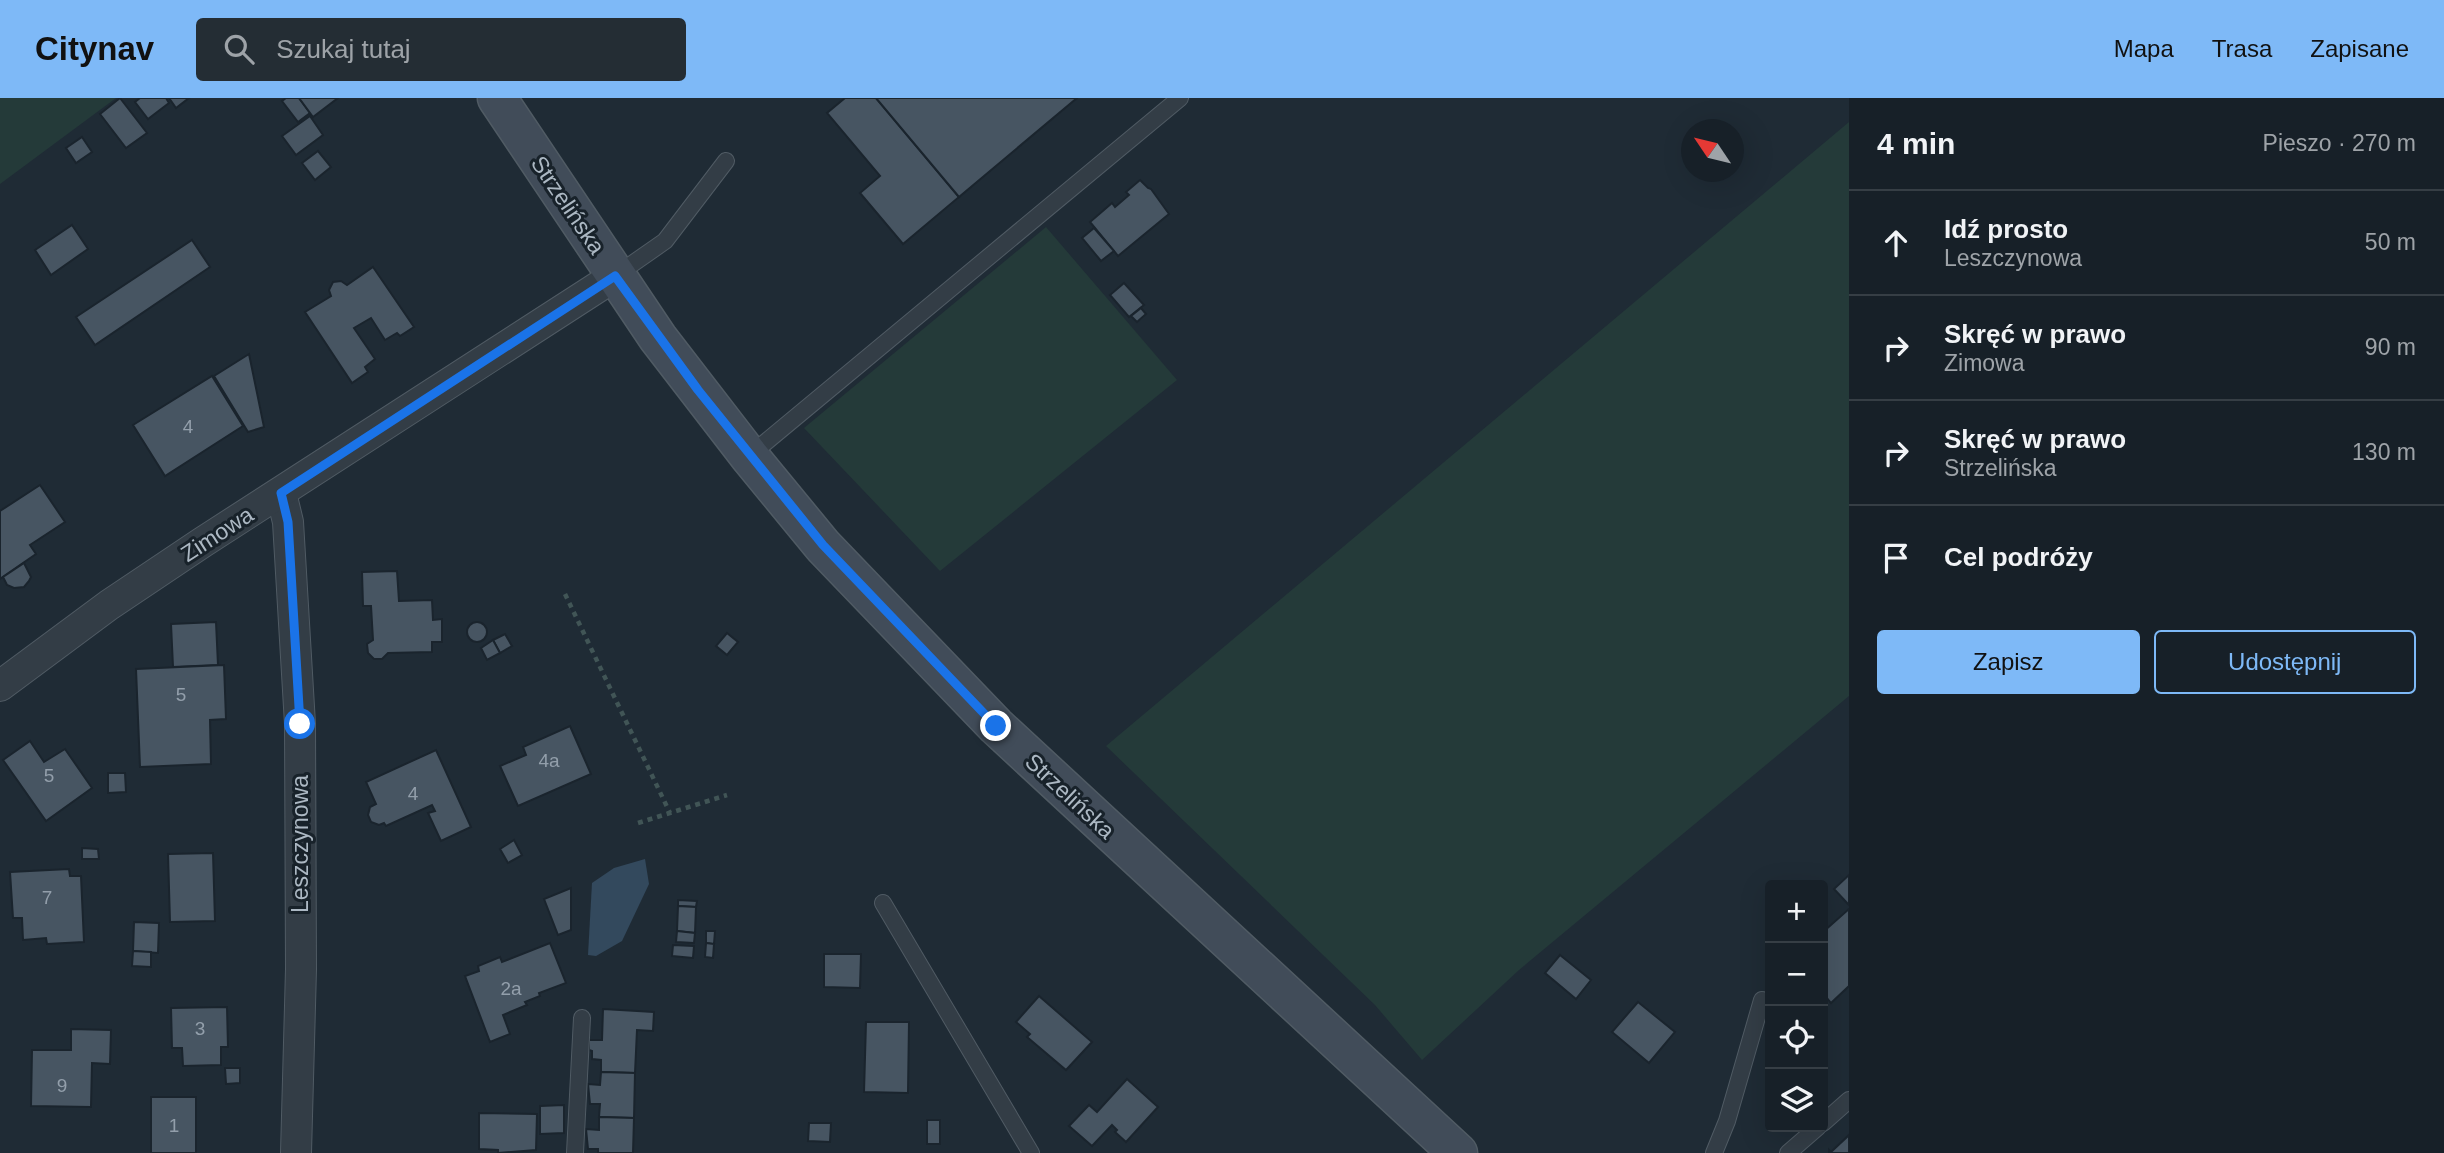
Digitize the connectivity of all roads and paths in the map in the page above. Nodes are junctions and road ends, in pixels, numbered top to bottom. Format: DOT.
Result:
graph roads {
  1 [pos="497,98"];
  2 [pos="1180,98"];
  3 [pos="726,161"];
  4 [pos="615,276"];
  5 [pos="749,456"];
  6 [pos="281,493"];
  7 [pos="565,594"];
  8 [pos="0,686"];
  9 [pos="727,795"];
  10 [pos="670,813"];
  11 [pos="638,823"];
  12 [pos="883,903"];
  13 [pos="1762,1000"];
  14 [pos="582,1018"];
  15 [pos="1849,1100"];
  16 [pos="1828,1119"];
  17 [pos="1812,1132"];
  18 [pos="296,1153"];
  19 [pos="575,1153"];
  20 [pos="1031,1153"];
  21 [pos="1458,1153"];
  22 [pos="1714,1153"];
  23 [pos="1788,1153"];
  1 -- 4 [label="main road, Strzelińska"];
  2 -- 5 [label="lane"];
  3 -- 4 [label="lane"];
  4 -- 5 [label="main road, Strzelińska"];
  4 -- 6 [label="street, Zimowa"];
  5 -- 21 [label="main road, Strzelińska"];
  6 -- 8 [label="street, Zimowa"];
  6 -- 18 [label="street, Leszczynowa"];
  7 -- 10 [label="path"];
  9 -- 10 [label="path"];
  10 -- 11 [label="path"];
  12 -- 20 [label="lane"];
  13 -- 22 [label="lane"];
  14 -- 19 [label="lane"];
  15 -- 16 [label="lane"];
  17 -- 23 [label="lane"];
}
